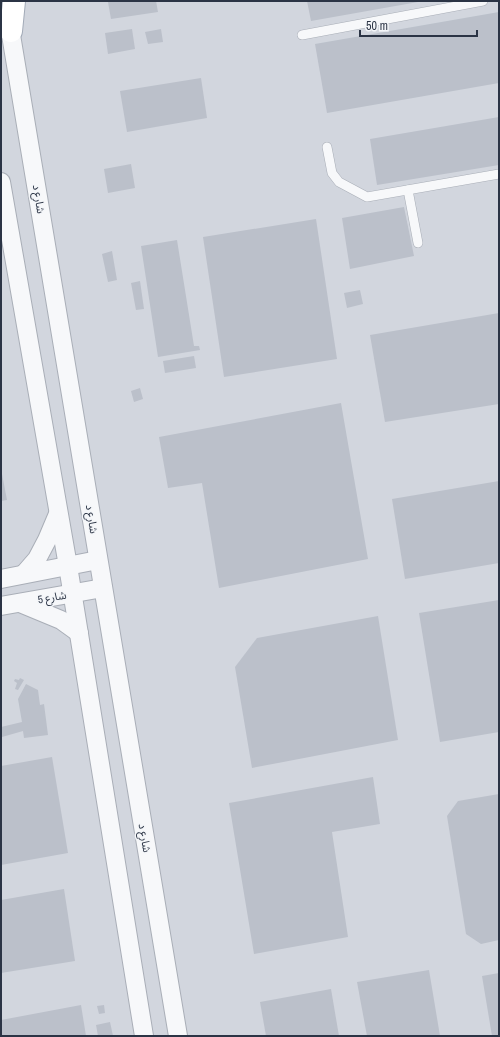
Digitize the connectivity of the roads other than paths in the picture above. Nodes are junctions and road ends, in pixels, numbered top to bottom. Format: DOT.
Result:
graph roads {
  1 [pos="6,1"];
  2 [pos="14,1"];
  3 [pos="483,1"];
  4 [pos="11,31"];
  5 [pos="302,35"];
  6 [pos="327,147"];
  7 [pos="499,174"];
  8 [pos="1,182"];
  9 [pos="408,190"];
  10 [pos="418,243"];
  11 [pos="58,514"];
  12 [pos="98,560"];
  13 [pos="68,566"];
  14 [pos="24,574"];
  15 [pos="1,579"];
  16 [pos="103,588"];
  17 [pos="72,594"];
  18 [pos="20,603"];
  19 [pos="1,606"];
  20 [pos="79,633"];
  21 [pos="144,1036"];
  22 [pos="178,1036"];
  1 -- 4 [label="street, شارع د"];
  2 -- 4 [label="main road"];
  3 -- 5 [label="lane"];
  4 -- 12 [label="street, شارع د"];
  6 -- 9 [label="lane"];
  7 -- 9 [label="lane"];
  8 -- 11 [label="street"];
  9 -- 10 [label="lane"];
  11 -- 13 [label="street"];
  11 -- 14 [label="street"];
  12 -- 13 [label="street"];
  12 -- 16 [label="street, شارع د"];
  13 -- 14 [label="street"];
  13 -- 17 [label="street"];
  14 -- 15 [label="street"];
  16 -- 17 [label="street, شارع 5"];
  16 -- 22 [label="street, شارع د"];
  17 -- 18 [label="street, شارع 5"];
  17 -- 20 [label="street"];
  18 -- 19 [label="street, شارع 5"];
  18 -- 20 [label="street"];
  20 -- 21 [label="street"];
}
